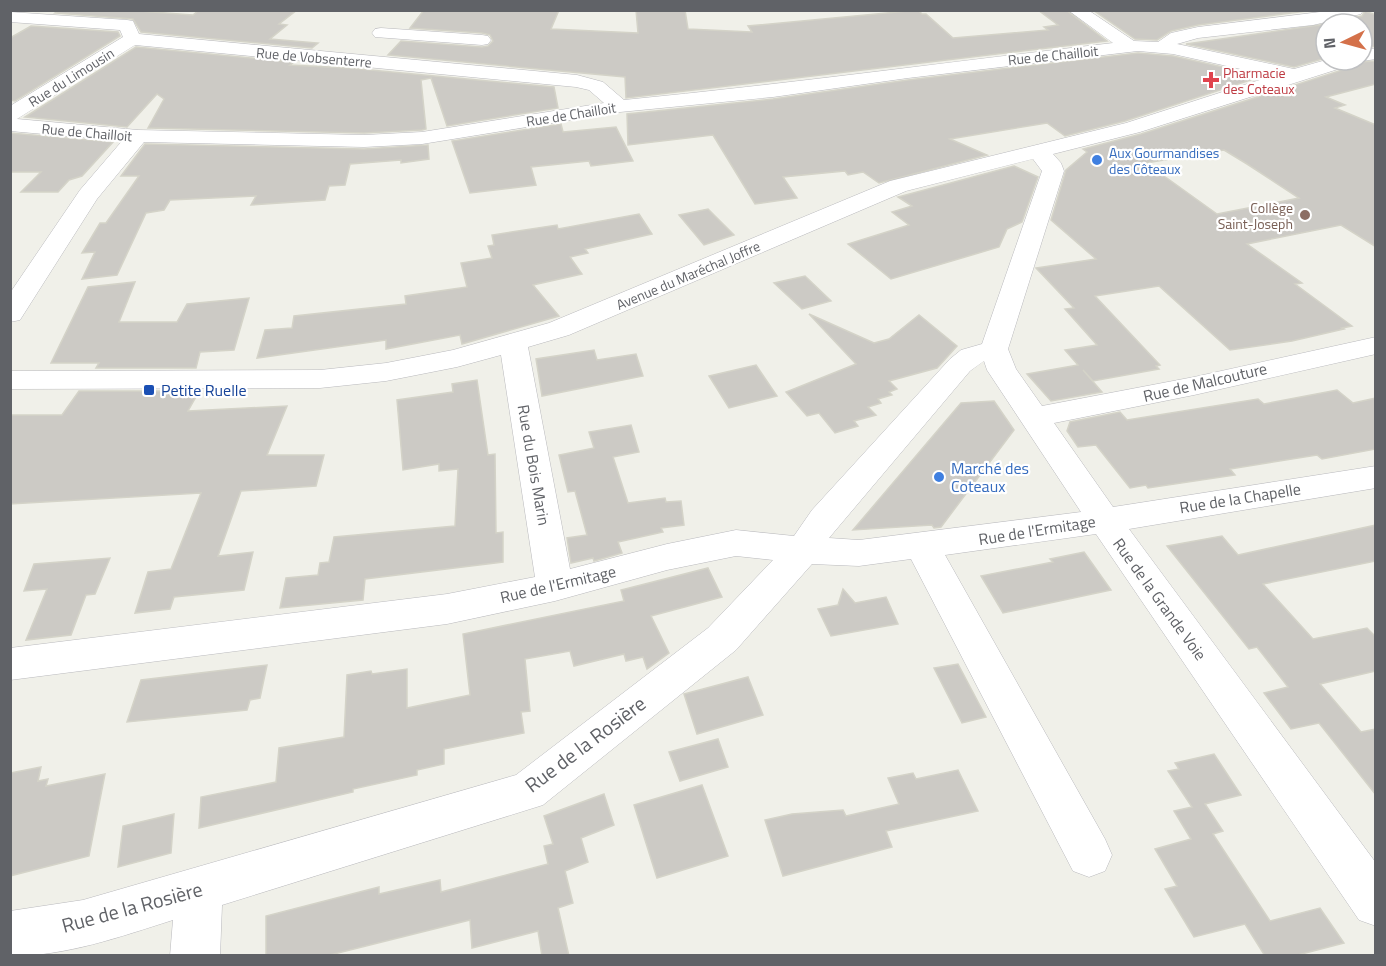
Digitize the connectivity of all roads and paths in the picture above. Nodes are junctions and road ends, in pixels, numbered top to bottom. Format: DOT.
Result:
graph roads {
  1 [pos="20,10"];
  2 [pos="1076,10"];
  3 [pos="1351,11"];
  4 [pos="10,16"];
  5 [pos="393,18"];
  6 [pos="133,27"];
  7 [pos="381,33"];
  8 [pos="482,40"];
  9 [pos="1129,46"];
  10 [pos="1163,47"];
  11 [pos="357,62"];
  12 [pos="1314,69"];
  13 [pos="1294,75"];
  14 [pos="620,106"];
  15 [pos="10,115"];
  16 [pos="10,125"];
  17 [pos="138,136"];
  18 [pos="1036,151"];
  19 [pos="10,314"];
  20 [pos="513,344"];
  21 [pos="1376,345"];
  22 [pos="994,349"];
  23 [pos="10,380"];
  24 [pos="1035,417"];
  25 [pos="1376,477"];
  26 [pos="1104,520"];
  27 [pos="922,546"];
  28 [pos="803,550"];
  29 [pos="555,587"];
  30 [pos="10,664"];
  31 [pos="1089,855"];
  32 [pos="199,891"];
  33 [pos="1376,903"];
  34 [pos="10,935"];
  35 [pos="195,956"];
  1 -- 4 [label="street"];
  2 -- 9 [label="street"];
  3 -- 10 [label="street"];
  4 -- 6 [label="street, Rue de Vobsenterre"];
  5 -- 7 [label="street"];
  6 -- 11 [label="street, Rue de Vobsenterre"];
  6 -- 15 [label="street, Rue du Limousin"];
  7 -- 8 [label="street"];
  7 -- 11 [label="street"];
  9 -- 10 [label="street, Rue de Chailloit"];
  9 -- 14 [label="street, Rue de Chailloit"];
  10 -- 13 [label="street"];
  11 -- 14 [label="street, Rue de Vobsenterre"];
  12 -- 13 [label="street, Avenue du Maréchal Joffre"];
  13 -- 18 [label="street, Avenue du Maréchal Joffre"];
  14 -- 17 [label="street, Rue de Chailloit"];
  16 -- 17 [label="street, Rue de Chailloit"];
  17 -- 19 [label="street"];
  18 -- 20 [label="street, Avenue du Maréchal Joffre"];
  18 -- 22 [label="street"];
  20 -- 23 [label="street, Avenue du Maréchal Joffre"];
  20 -- 29 [label="street, Rue du Bois Marin"];
  21 -- 24 [label="street, Rue de Malcouture"];
  22 -- 24 [label="street, Rue de la Grande Voie"];
  22 -- 28 [label="street, Rue de la Rosière"];
  24 -- 26 [label="street, Rue de la Grande Voie"];
  25 -- 26 [label="street, Rue de la Chapelle"];
  26 -- 27 [label="street, Rue de l'Ermitage"];
  26 -- 33 [label="street, Rue de la Grande Voie"];
  27 -- 28 [label="street, Rue de l'Ermitage"];
  27 -- 31 [label="street"];
  28 -- 29 [label="street, Rue de l'Ermitage"];
  28 -- 32 [label="street, Rue de la Rosière"];
  29 -- 30 [label="street, Rue de l'Ermitage"];
  32 -- 34 [label="street, Rue de la Rosière"];
  32 -- 35 [label="street"];
}
